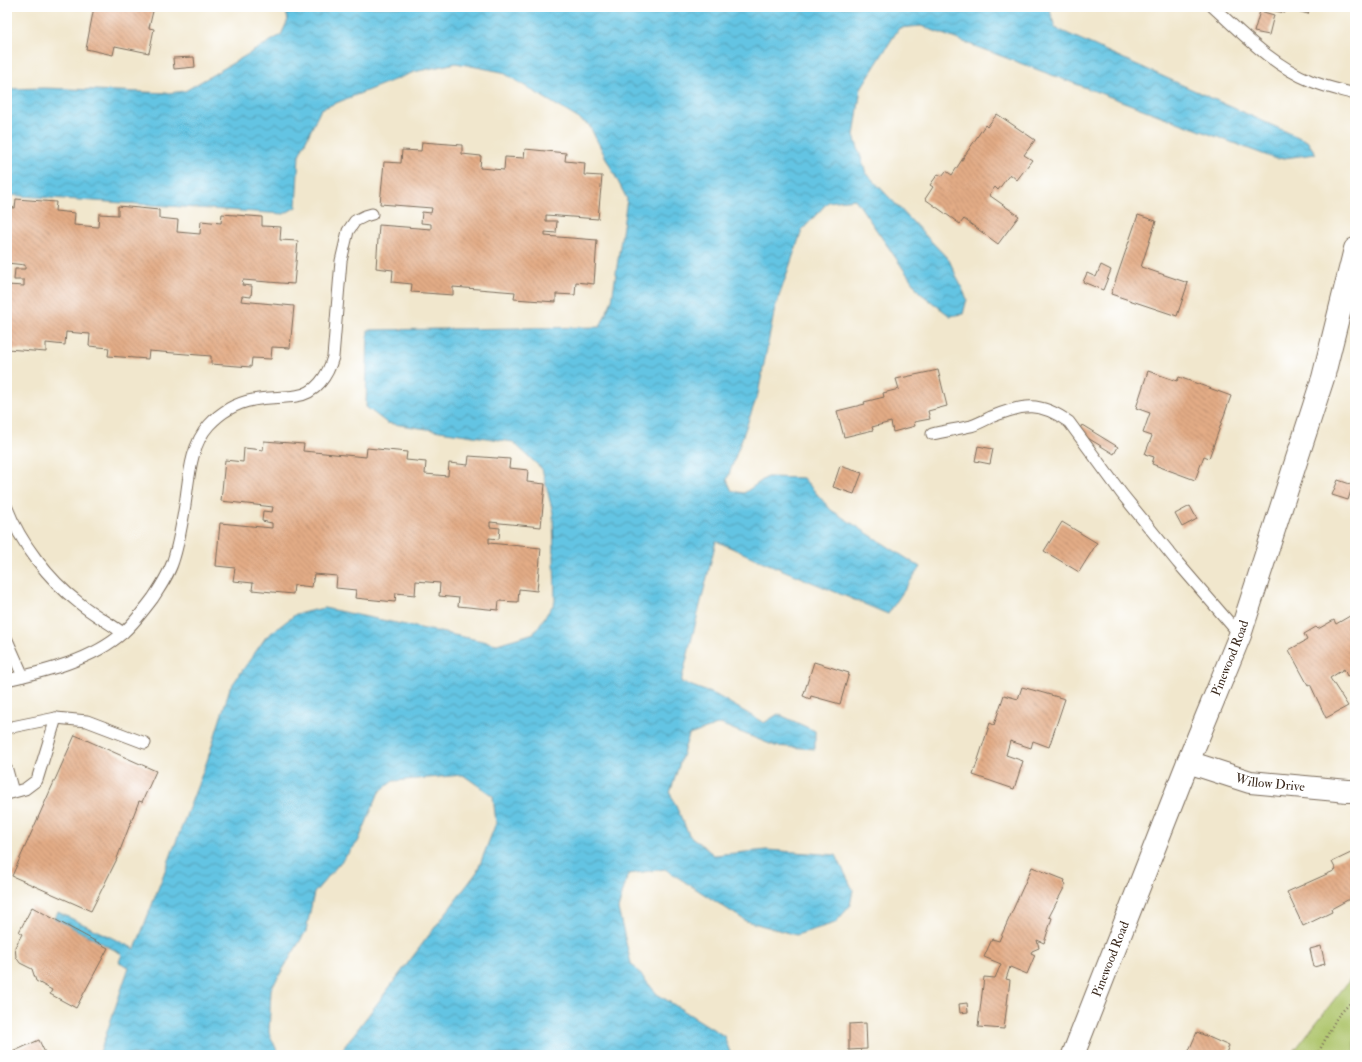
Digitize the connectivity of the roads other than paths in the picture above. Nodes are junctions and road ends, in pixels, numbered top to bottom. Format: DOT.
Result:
graph roads {
  1 [pos="1213,7"];
  2 [pos="1355,94"];
  3 [pos="372,214"];
  4 [pos="1355,250"];
  5 [pos="932,434"];
  6 [pos="7,508"];
  7 [pos="123,633"];
  8 [pos="1240,635"];
  9 [pos="7,640"];
  10 [pos="23,676"];
  11 [pos="7,680"];
  12 [pos="56,718"];
  13 [pos="7,728"];
  14 [pos="145,743"];
  15 [pos="1188,762"];
  16 [pos="7,770"];
  17 [pos="1355,791"];
  18 [pos="10,793"];
  19 [pos="1074,1055"];
  1 -- 2 [label="lane"];
  3 -- 7 [label="lane"];
  4 -- 8 [label="street, Pinewood Road"];
  5 -- 8 [label="lane"];
  6 -- 7 [label="lane"];
  7 -- 10 [label="lane"];
  8 -- 15 [label="street, Pinewood Road"];
  9 -- 10 [label="lane"];
  10 -- 11 [label="lane"];
  12 -- 13 [label="lane"];
  12 -- 14 [label="lane"];
  12 -- 18 [label="lane"];
  15 -- 17 [label="street, Willow Drive"];
  15 -- 19 [label="street, Pinewood Road"];
  16 -- 18 [label="lane"];
}
